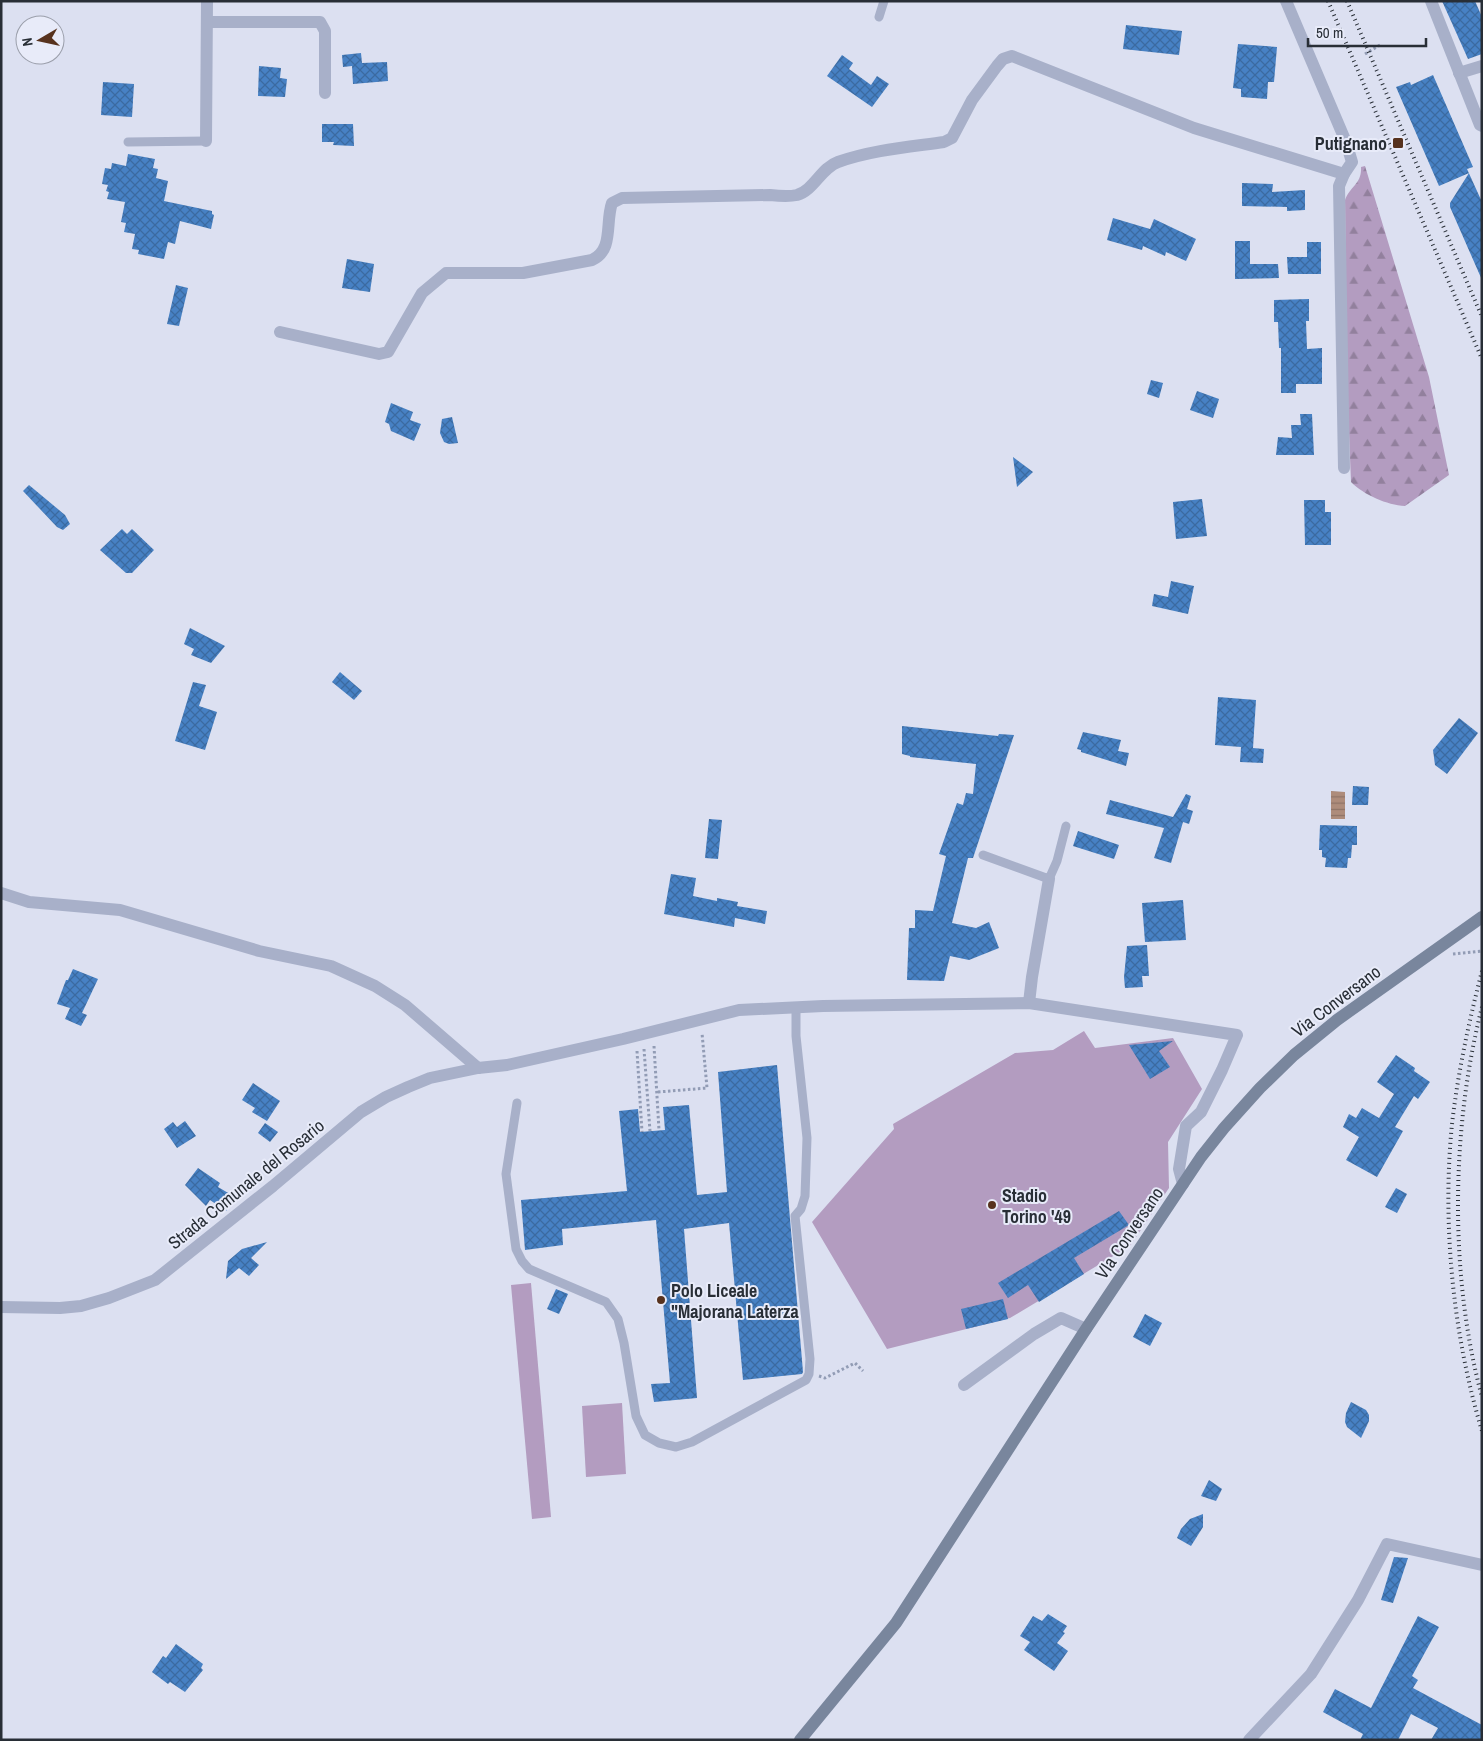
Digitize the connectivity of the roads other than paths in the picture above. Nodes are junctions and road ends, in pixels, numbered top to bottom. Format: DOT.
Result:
graph roads {
  1 [pos="208,1"];
  2 [pos="884,1"];
  3 [pos="1286,1"];
  4 [pos="1431,1"];
  5 [pos="879,17"];
  6 [pos="207,22"];
  7 [pos="1482,66"];
  8 [pos="1459,73"];
  9 [pos="325,93"];
  10 [pos="1481,127"];
  11 [pos="206,141"];
  12 [pos="128,142"];
  13 [pos="1344,174"];
  14 [pos="280,332"];
  15 [pos="1344,468"];
  16 [pos="1066,826"];
  17 [pos="983,855"];
  18 [pos="1049,879"];
  19 [pos="1,892"];
  20 [pos="1482,917"];
  21 [pos="1029,1003"];
  22 [pos="796,1007"];
  23 [pos="478,1068"];
  24 [pos="517,1103"];
  25 [pos="1224,1128"];
  26 [pos="1183,1184"];
  27 [pos="1,1307"];
  28 [pos="1086,1329"];
  29 [pos="964,1385"];
  30 [pos="1482,1565"];
  31 [pos="800,1740"];
  32 [pos="1249,1740"];
  1 -- 6 [label="street"];
  2 -- 5 [label="lane"];
  3 -- 13 [label="street"];
  4 -- 8 [label="street"];
  6 -- 9 [label="street"];
  6 -- 11 [label="street"];
  7 -- 8 [label="street"];
  8 -- 10 [label="street"];
  11 -- 12 [label="lane"];
  13 -- 14 [label="street"];
  13 -- 15 [label="street"];
  16 -- 18 [label="lane"];
  17 -- 18 [label="lane"];
  18 -- 21 [label="street"];
  19 -- 23 [label="street"];
  20 -- 25 [label="main road, Via Conversano"];
  21 -- 22 [label="street, Strada Comunale del Rosario"];
  21 -- 26 [label="street, Strada Comunale del Rosario"];
  22 -- 23 [label="street, Strada Comunale del Rosario"];
  22 -- 24 [label="lane"];
  23 -- 27 [label="street, Strada Comunale del Rosario"];
  25 -- 26 [label="main road, VIa Conversano"];
  26 -- 28 [label="main road, VIa Conversano"];
  28 -- 29 [label="street"];
  28 -- 31 [label="main road, VIa Conversano"];
  30 -- 32 [label="street"];
}
